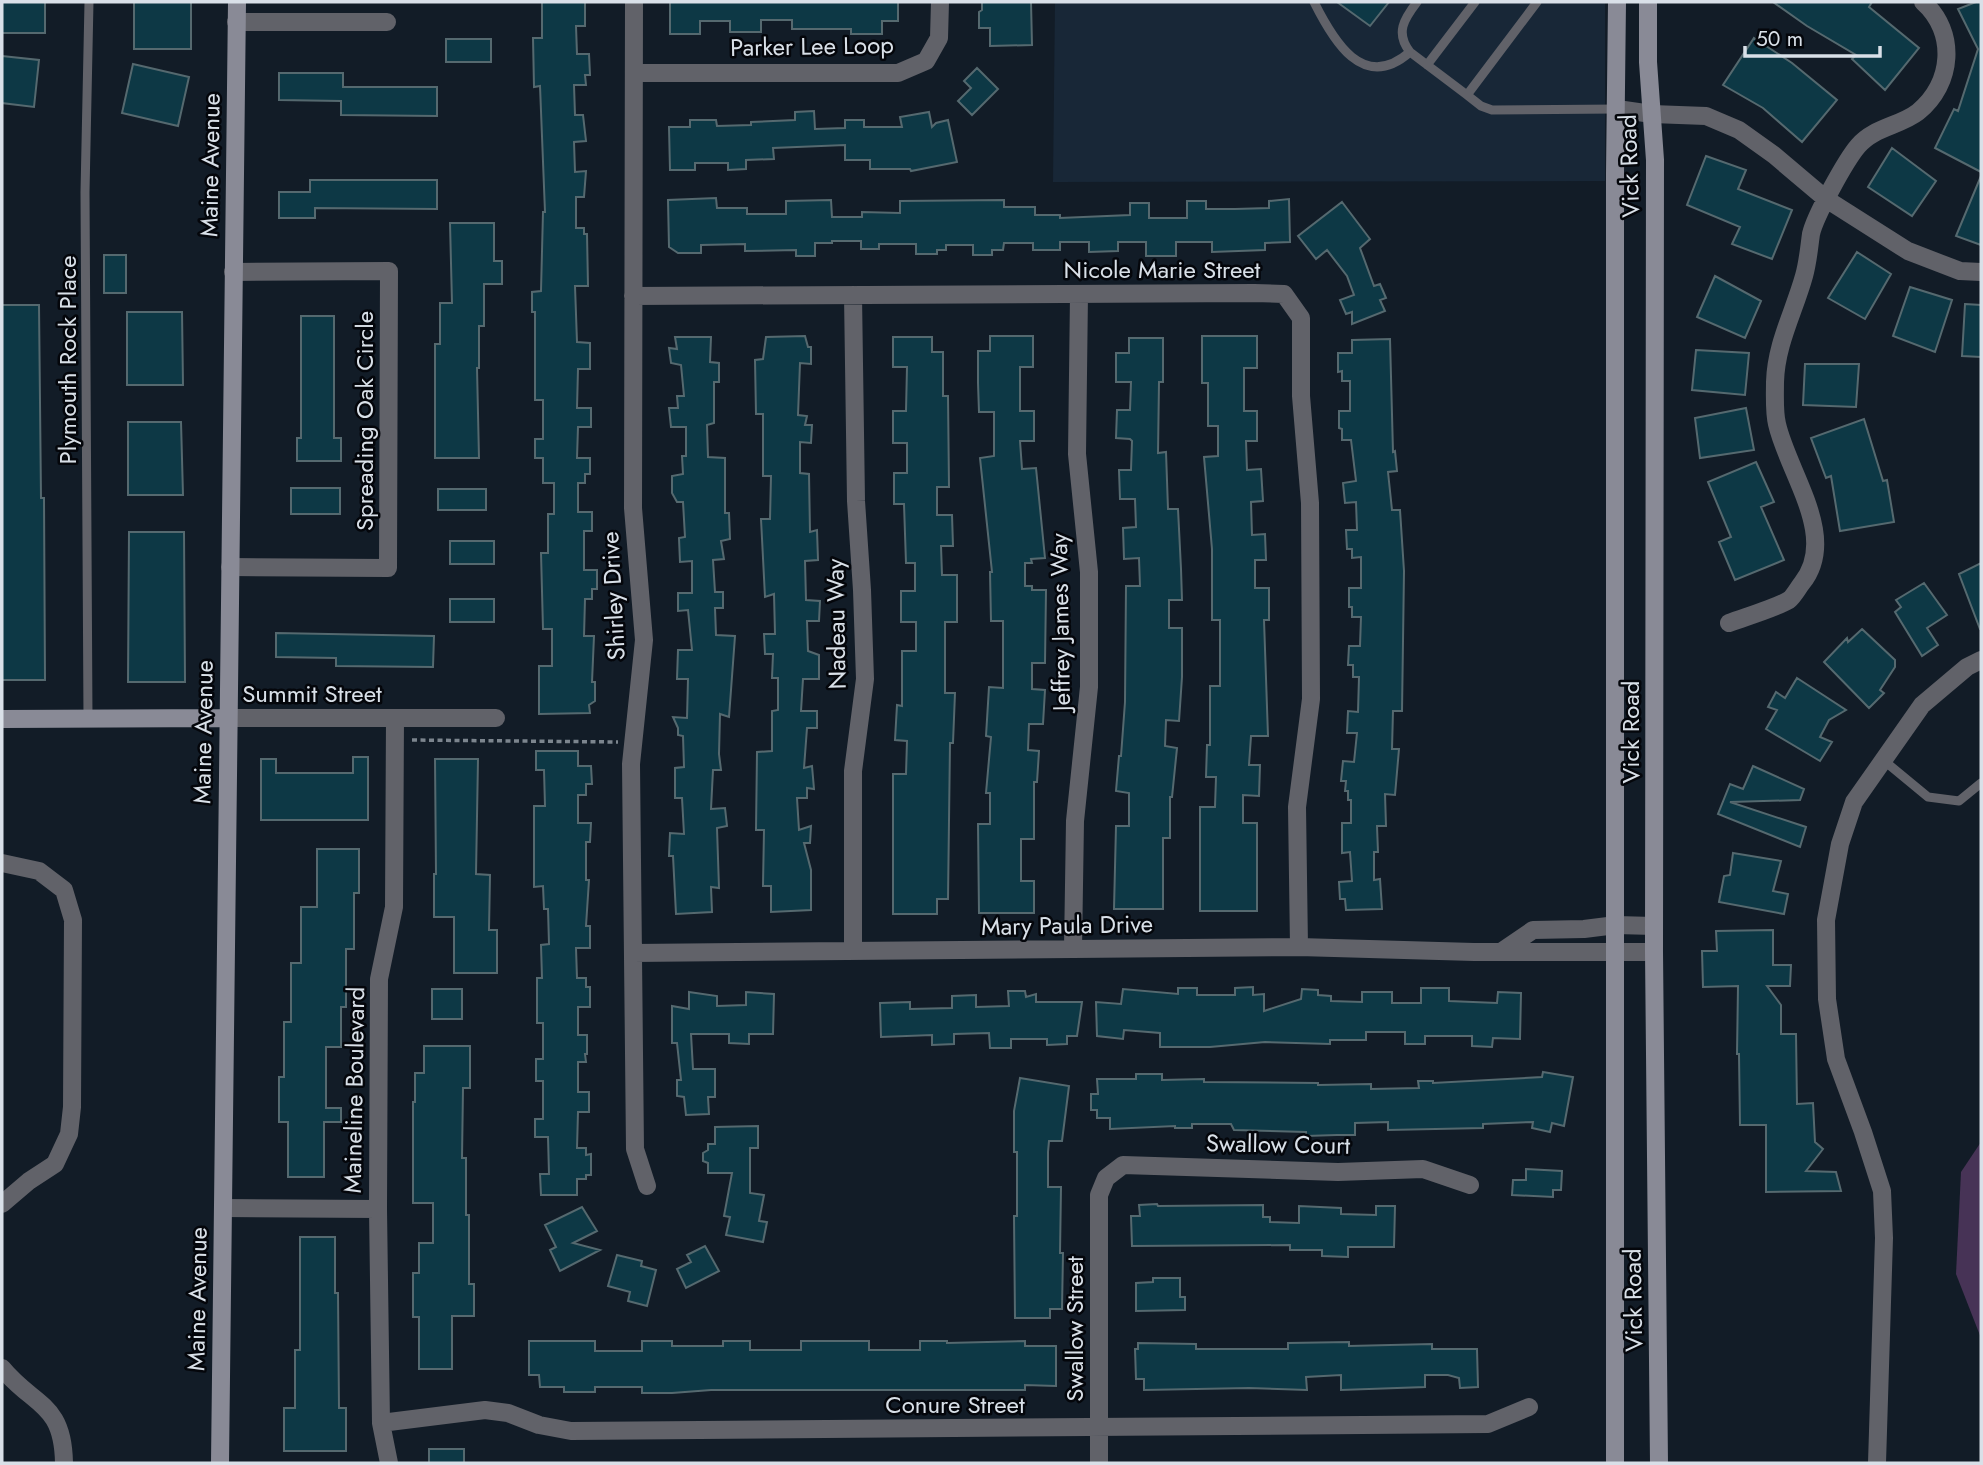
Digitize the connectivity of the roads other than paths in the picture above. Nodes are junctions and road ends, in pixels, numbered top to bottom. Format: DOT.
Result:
graph roads {
  1 [pos="89,2"];
  2 [pos="237,2"];
  3 [pos="634,2"];
  4 [pos="940,2"];
  5 [pos="1314,2"];
  6 [pos="1417,2"];
  7 [pos="1475,2"];
  8 [pos="1537,2"];
  9 [pos="1617,2"];
  10 [pos="1648,2"];
  11 [pos="1923,2"];
  12 [pos="236,22"];
  13 [pos="387,22"];
  14 [pos="1410,52"];
  15 [pos="1427,65"];
  16 [pos="634,73"];
  17 [pos="1467,94"];
  18 [pos="1617,109"];
  19 [pos="1652,114"];
  20 [pos="1826,199"];
  21 [pos="233,272"];
  22 [pos="1981,272"];
  23 [pos="1079,294"];
  24 [pos="853,295"];
  25 [pos="633,296"];
  26 [pos="230,567"];
  27 [pos="1729,623"];
  28 [pos="1981,660"];
  29 [pos="88,718"];
  30 [pos="228,718"];
  31 [pos="395,718"];
  32 [pos="496,718"];
  33 [pos="2,719"];
  34 [pos="1882,759"];
  35 [pos="1981,783"];
  36 [pos="2,863"];
  37 [pos="1616,925"];
  38 [pos="1654,926"];
  39 [pos="1299,947"];
  40 [pos="1073,949"];
  41 [pos="853,951"];
  42 [pos="1616,951"];
  43 [pos="1501,952"];
  44 [pos="1654,952"];
  45 [pos="633,953"];
  46 [pos="1470,1185"];
  47 [pos="647,1186"];
  48 [pos="1099,1195"];
  49 [pos="2,1204"];
  50 [pos="223,1208"];
  51 [pos="377,1209"];
  52 [pos="2,1368"];
  53 [pos="1529,1407"];
  54 [pos="381,1423"];
  55 [pos="1099,1428"];
  56 [pos="64,1463"];
  57 [pos="220,1463"];
  58 [pos="389,1463"];
  59 [pos="1099,1463"];
  60 [pos="1615,1463"];
  61 [pos="1659,1463"];
  62 [pos="1877,1463"];
  1 -- 29 [label="lane, Plymouth Rock Place"];
  2 -- 12 [label="street, Maine Avenue"];
  3 -- 16 [label="street, Shirley Drive"];
  4 -- 16 [label="street, Parker Lee Loop"];
  5 -- 14 [label="lane"];
  6 -- 14 [label="lane"];
  7 -- 15 [label="lane"];
  8 -- 17 [label="lane"];
  9 -- 18 [label="street, Vick Road"];
  10 -- 19 [label="street, Vick Road"];
  11 -- 20 [label="street"];
  12 -- 13 [label="street"];
  12 -- 21 [label="street, Maine Avenue"];
  14 -- 15 [label="lane"];
  15 -- 17 [label="lane"];
  16 -- 25 [label="street, Shirley Drive"];
  17 -- 18 [label="lane"];
  18 -- 19 [label="street"];
  18 -- 37 [label="street, Vick Road"];
  19 -- 20 [label="street"];
  19 -- 38 [label="street, Vick Road"];
  20 -- 22 [label="street"];
  20 -- 27 [label="street"];
  21 -- 26 [label="street, Maine Avenue"];
  21 -- 26 [label="street, Spreading Oak Circle"];
  23 -- 24 [label="street, Nicole Marie Street"];
  23 -- 39 [label="street, Nicole Marie Street"];
  23 -- 40 [label="street, Jeffrey James Way"];
  24 -- 25 [label="street, Nicole Marie Street"];
  24 -- 41 [label="street, Nadeau Way"];
  25 -- 45 [label="street, Shirley Drive"];
  26 -- 30 [label="street, Maine Avenue"];
  28 -- 34 [label="street"];
  29 -- 30 [label="street, Summit Street"];
  29 -- 33 [label="street, Summit Street"];
  30 -- 31 [label="street, Summit Street"];
  30 -- 50 [label="street, Maine Avenue"];
  31 -- 32 [label="street, Summit Street"];
  31 -- 51 [label="street, Maineline Boulevard"];
  34 -- 35 [label="lane"];
  34 -- 62 [label="street"];
  36 -- 49 [label="street"];
  37 -- 38 [label="street"];
  37 -- 42 [label="street, Vick Road"];
  37 -- 43 [label="street"];
  38 -- 44 [label="street, Vick Road"];
  39 -- 40 [label="street, Mary Paula Drive"];
  39 -- 43 [label="street, Mary Paula Drive"];
  40 -- 41 [label="street, Mary Paula Drive"];
  41 -- 45 [label="street, Mary Paula Drive"];
  42 -- 43 [label="street, Mary Paula Drive"];
  42 -- 44 [label="street, Mary Paula Drive"];
  42 -- 60 [label="street, Vick Road"];
  44 -- 61 [label="street, Vick Road"];
  45 -- 47 [label="street, Shirley Drive"];
  46 -- 48 [label="street, Swallow Court"];
  48 -- 55 [label="street, Swallow Street"];
  50 -- 51 [label="street"];
  50 -- 57 [label="street, Maine Avenue"];
  51 -- 54 [label="street, Maineline Boulevard"];
  52 -- 56 [label="street"];
  53 -- 55 [label="street, Conure Street"];
  54 -- 55 [label="street, Conure Street"];
  54 -- 58 [label="street, Maineline Boulevard"];
  55 -- 59 [label="street, Swallow Street"];
}
